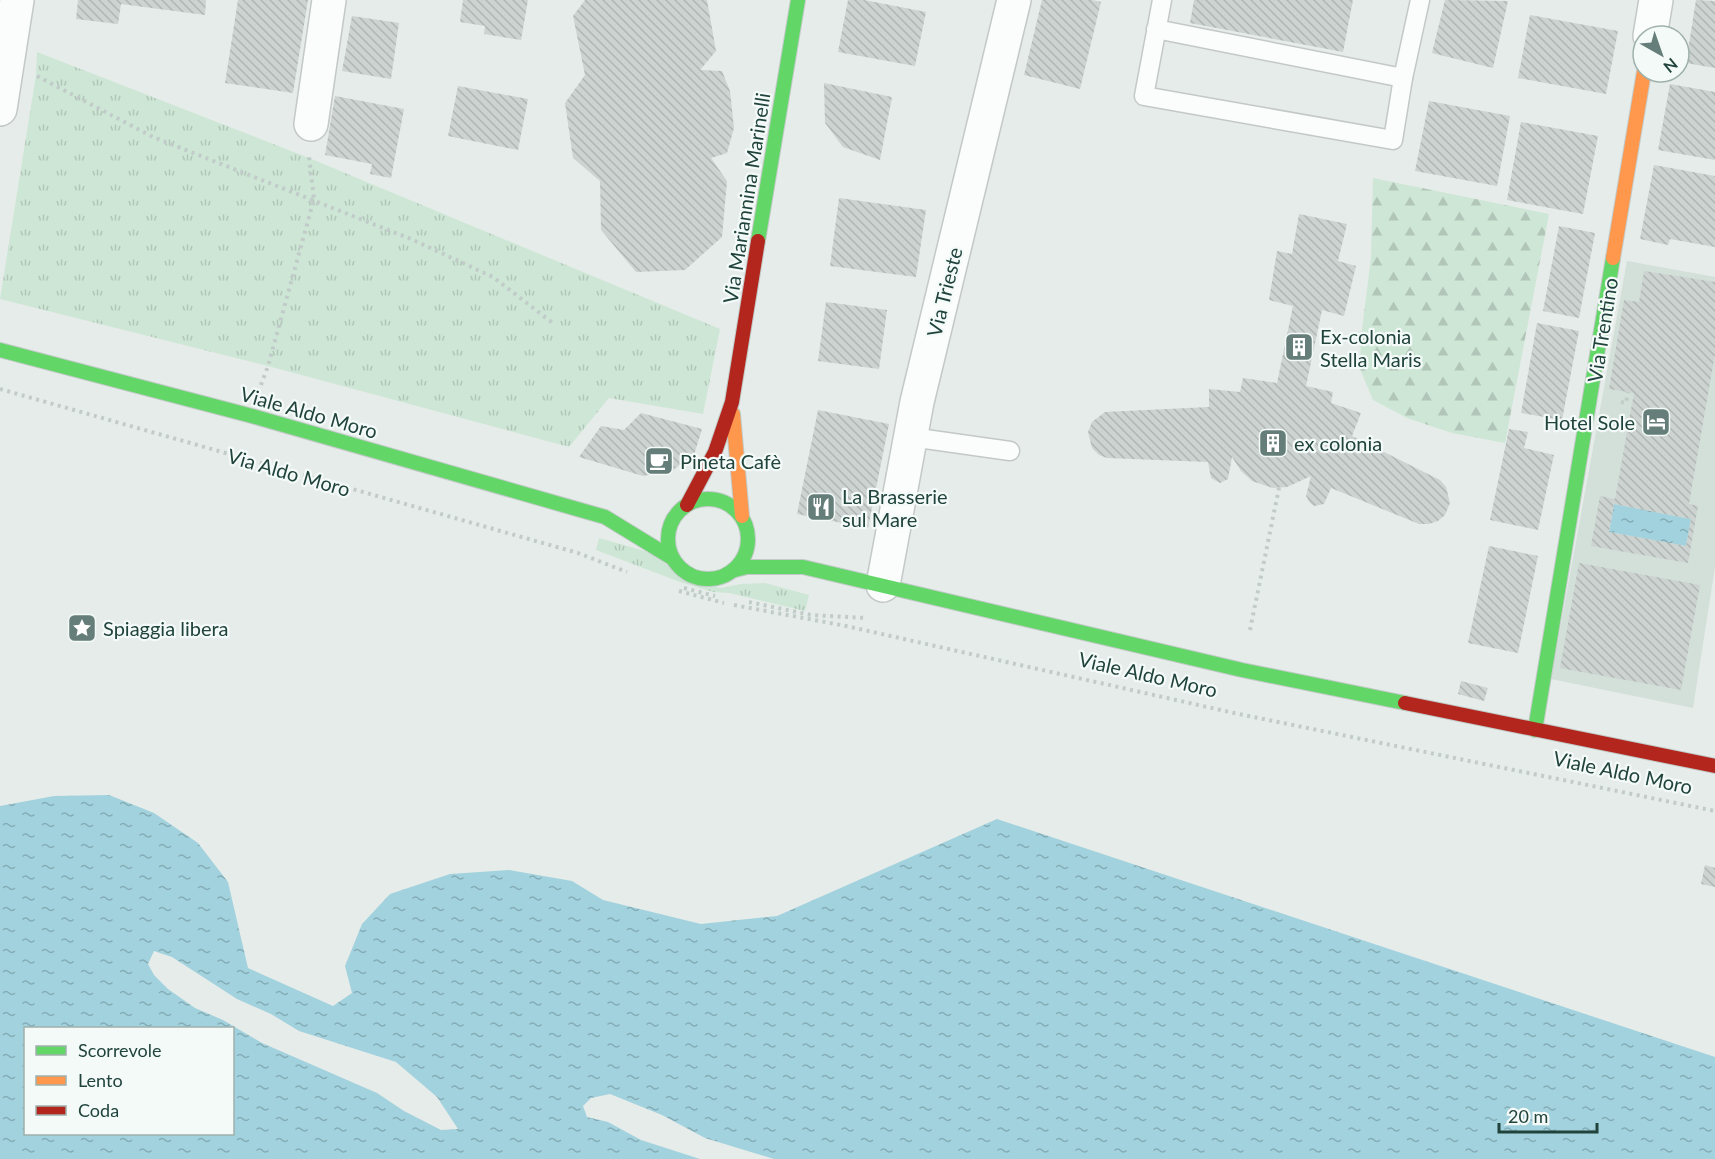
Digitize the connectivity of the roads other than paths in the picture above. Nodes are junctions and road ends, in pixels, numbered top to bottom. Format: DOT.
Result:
graph roads {
  1 [pos="330,0"];
  2 [pos="798,0"];
  3 [pos="1014,0"];
  4 [pos="1162,0"];
  5 [pos="1420,0"];
  6 [pos="1656,0"];
  7 [pos="10,8"];
  8 [pos="1652,24"];
  9 [pos="1156,29"];
  10 [pos="1403,78"];
  11 [pos="1642,84"];
  12 [pos="0,109"];
  13 [pos="311,124"];
  14 [pos="0,350"];
  15 [pos="732,402"];
  16 [pos="911,437"];
  17 [pos="1010,451"];
  18 [pos="683,508"];
  19 [pos="656,513"];
  20 [pos="633,514"];
  21 [pos="605,517"];
  22 [pos="745,522"];
  23 [pos="764,539"];
  24 [pos="784,553"];
  25 [pos="672,558"];
  26 [pos="803,567"];
  27 [pos="735,570"];
  28 [pos="883,585"];
  29 [pos="1535,730"];
  30 [pos="1715,766"];
  1 -- 13 [label="street"];
  2 -- 15 [label="street, Via Mariannina Marinelli"];
  3 -- 16 [label="street, Via Trieste"];
  4 -- 9 [label="lane"];
  5 -- 10 [label="lane"];
  6 -- 8 [label="street"];
  7 -- 12 [label="street"];
  9 -- 10 [label="lane"];
  9 -- 10 [label="lane"];
  11 -- 29 [label="street, Via Trentino"];
  14 -- 21 [label="street, Viale Aldo Moro"];
  15 -- 18 [label="street, Via Mariannina Marinelli"];
  15 -- 22 [label="street, Via Mariannina Marinelli"];
  16 -- 17 [label="lane"];
  16 -- 28 [label="street, Via Trieste"];
  18 -- 19 [label="street"];
  18 -- 22 [label="street"];
  18 -- 25 [label="street"];
  20 -- 21 [label="street, Viale Aldo Moro"];
  21 -- 25 [label="street, Viale Aldo Moro"];
  22 -- 23 [label="street"];
  22 -- 27 [label="street"];
  24 -- 26 [label="street, Viale Aldo Moro"];
  25 -- 27 [label="street, Viale Aldo Moro"];
  26 -- 27 [label="street, Viale Aldo Moro"];
  26 -- 28 [label="street, Viale Aldo Moro"];
  28 -- 29 [label="street, Viale Aldo Moro"];
  29 -- 30 [label="street, Viale Aldo Moro"];
}
